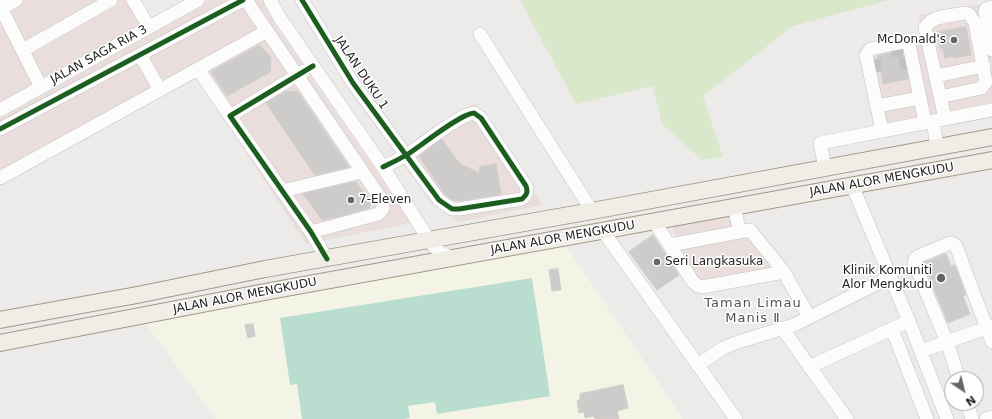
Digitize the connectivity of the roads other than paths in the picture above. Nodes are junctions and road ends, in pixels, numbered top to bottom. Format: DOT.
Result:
graph roads {
  1 [pos="16,0"];
  2 [pos="111,0"];
  3 [pos="133,0"];
  4 [pos="198,0"];
  5 [pos="243,0"];
  6 [pos="246,0"];
  7 [pos="270,0"];
  8 [pos="302,0"];
  9 [pos="992,7"];
  10 [pos="0,8"];
  11 [pos="149,27"];
  12 [pos="267,31"];
  13 [pos="480,34"];
  14 [pos="23,50"];
  15 [pos="992,50"];
  16 [pos="891,51"];
  17 [pos="140,55"];
  18 [pos="983,64"];
  19 [pos="313,66"];
  20 [pos="198,69"];
  21 [pos="935,73"];
  22 [pos="297,75"];
  23 [pos="41,87"];
  24 [pos="160,90"];
  25 [pos="940,97"];
  26 [pos="920,98"];
  27 [pos="876,104"];
  28 [pos="0,110"];
  29 [pos="992,110"];
  30 [pos="230,116"];
  31 [pos="934,121"];
  32 [pos="0,129"];
  33 [pos="882,131"];
  34 [pos="992,137"];
  35 [pos="937,147"];
  36 [pos="406,155"];
  37 [pos="992,160"];
  38 [pos="383,167"];
  39 [pos="821,169"];
  40 [pos="362,172"];
  41 [pos="0,178"];
  42 [pos="852,185"];
  43 [pos="827,190"];
  44 [pos="282,191"];
  45 [pos="734,207"];
  46 [pos="592,212"];
  47 [pos="654,221"];
  48 [pos="603,230"];
  49 [pos="745,231"];
  50 [pos="311,232"];
  51 [pos="429,240"];
  52 [pos="670,245"];
  53 [pos="453,258"];
  54 [pos="327,259"];
  55 [pos="784,272"];
  56 [pos="890,277"];
  57 [pos="809,317"];
  58 [pos="0,320"];
  59 [pos="909,321"];
  60 [pos="989,327"];
  61 [pos="782,328"];
  62 [pos="892,329"];
  63 [pos="947,342"];
  64 [pos="992,342"];
  65 [pos="0,343"];
  66 [pos="921,351"];
  67 [pos="698,365"];
  68 [pos="809,367"];
  69 [pos="956,371"];
  70 [pos="992,417"];
  71 [pos="736,419"];
  72 [pos="847,419"];
  73 [pos="927,419"];
  74 [pos="947,419"];
  75 [pos="986,419"];
  1 -- 10 [label="street"];
  2 -- 14 [label="street"];
  3 -- 11 [label="street"];
  4 -- 11 [label="street, JALAN SAGA RIA 3"];
  5 -- 17 [label="street"];
  6 -- 12 [label="street"];
  7 -- 19 [label="street"];
  8 -- 36 [label="street, JALAN DUKU 1"];
  9 -- 15 [label="street"];
  10 -- 14 [label="street"];
  11 -- 23 [label="street, JALAN SAGA RIA 3"];
  12 -- 20 [label="street"];
  12 -- 22 [label="street"];
  13 -- 46 [label="street"];
  14 -- 23 [label="street"];
  16 -- 27 [label="street"];
  17 -- 24 [label="street"];
  17 -- 32 [label="street"];
  18 -- 21 [label="street"];
  18 -- 21 [label="street"];
  18 -- 25 [label="street"];
  19 -- 22 [label="street"];
  19 -- 38 [label="street"];
  20 -- 24 [label="street"];
  20 -- 30 [label="street"];
  21 -- 25 [label="street"];
  22 -- 30 [label="street"];
  22 -- 40 [label="street"];
  23 -- 28 [label="street, JALAN SAGA RIA 3"];
  24 -- 41 [label="street"];
  25 -- 31 [label="street"];
  26 -- 27 [label="street"];
  26 -- 27 [label="street"];
  26 -- 31 [label="street"];
  27 -- 33 [label="street"];
  29 -- 31 [label="street"];
  30 -- 44 [label="street"];
  31 -- 33 [label="street"];
  31 -- 35 [label="street"];
  33 -- 39 [label="street"];
  34 -- 35 [label="main road, JALAN ALOR MENGKUDU"];
  35 -- 39 [label="main road, JALAN ALOR MENGKUDU"];
  36 -- 36 [label="street, JALAN DUKU 1"];
  36 -- 38 [label="street"];
  37 -- 42 [label="main road, JALAN ALOR MENGKUDU"];
  38 -- 51 [label="street"];
  39 -- 43 [label="main road"];
  39 -- 46 [label="main road, JALAN ALOR MENGKUDU"];
  40 -- 44 [label="street"];
  40 -- 50 [label="street"];
  42 -- 43 [label="main road, JALAN ALOR MENGKUDU"];
  42 -- 56 [label="street"];
  43 -- 45 [label="main road, JALAN ALOR MENGKUDU"];
  44 -- 50 [label="street"];
  45 -- 47 [label="main road, JALAN ALOR MENGKUDU"];
  45 -- 49 [label="street"];
  46 -- 51 [label="main road, JALAN ALOR MENGKUDU"];
  47 -- 48 [label="main road, JALAN ALOR MENGKUDU"];
  47 -- 52 [label="street"];
  48 -- 53 [label="main road, JALAN ALOR MENGKUDU"];
  48 -- 67 [label="street"];
  49 -- 52 [label="street"];
  49 -- 55 [label="street"];
  50 -- 54 [label="street"];
  51 -- 53 [label="street"];
  51 -- 54 [label="main road, JALAN ALOR MENGKUDU"];
  52 -- 55 [label="street"];
  53 -- 65 [label="main road, JALAN ALOR MENGKUDU"];
  54 -- 58 [label="main road, JALAN ALOR MENGKUDU"];
  55 -- 57 [label="street"];
  56 -- 57 [label="street"];
  56 -- 59 [label="street"];
  57 -- 61 [label="street"];
  59 -- 62 [label="street"];
  59 -- 66 [label="street"];
  60 -- 63 [label="street"];
  60 -- 63 [label="street"];
  60 -- 64 [label="street"];
  61 -- 67 [label="street"];
  61 -- 68 [label="street"];
  62 -- 68 [label="street"];
  62 -- 73 [label="street"];
  63 -- 66 [label="street"];
  63 -- 69 [label="street"];
  66 -- 74 [label="street"];
  67 -- 71 [label="street"];
  68 -- 72 [label="street"];
  70 -- 75 [label="street"];
}
